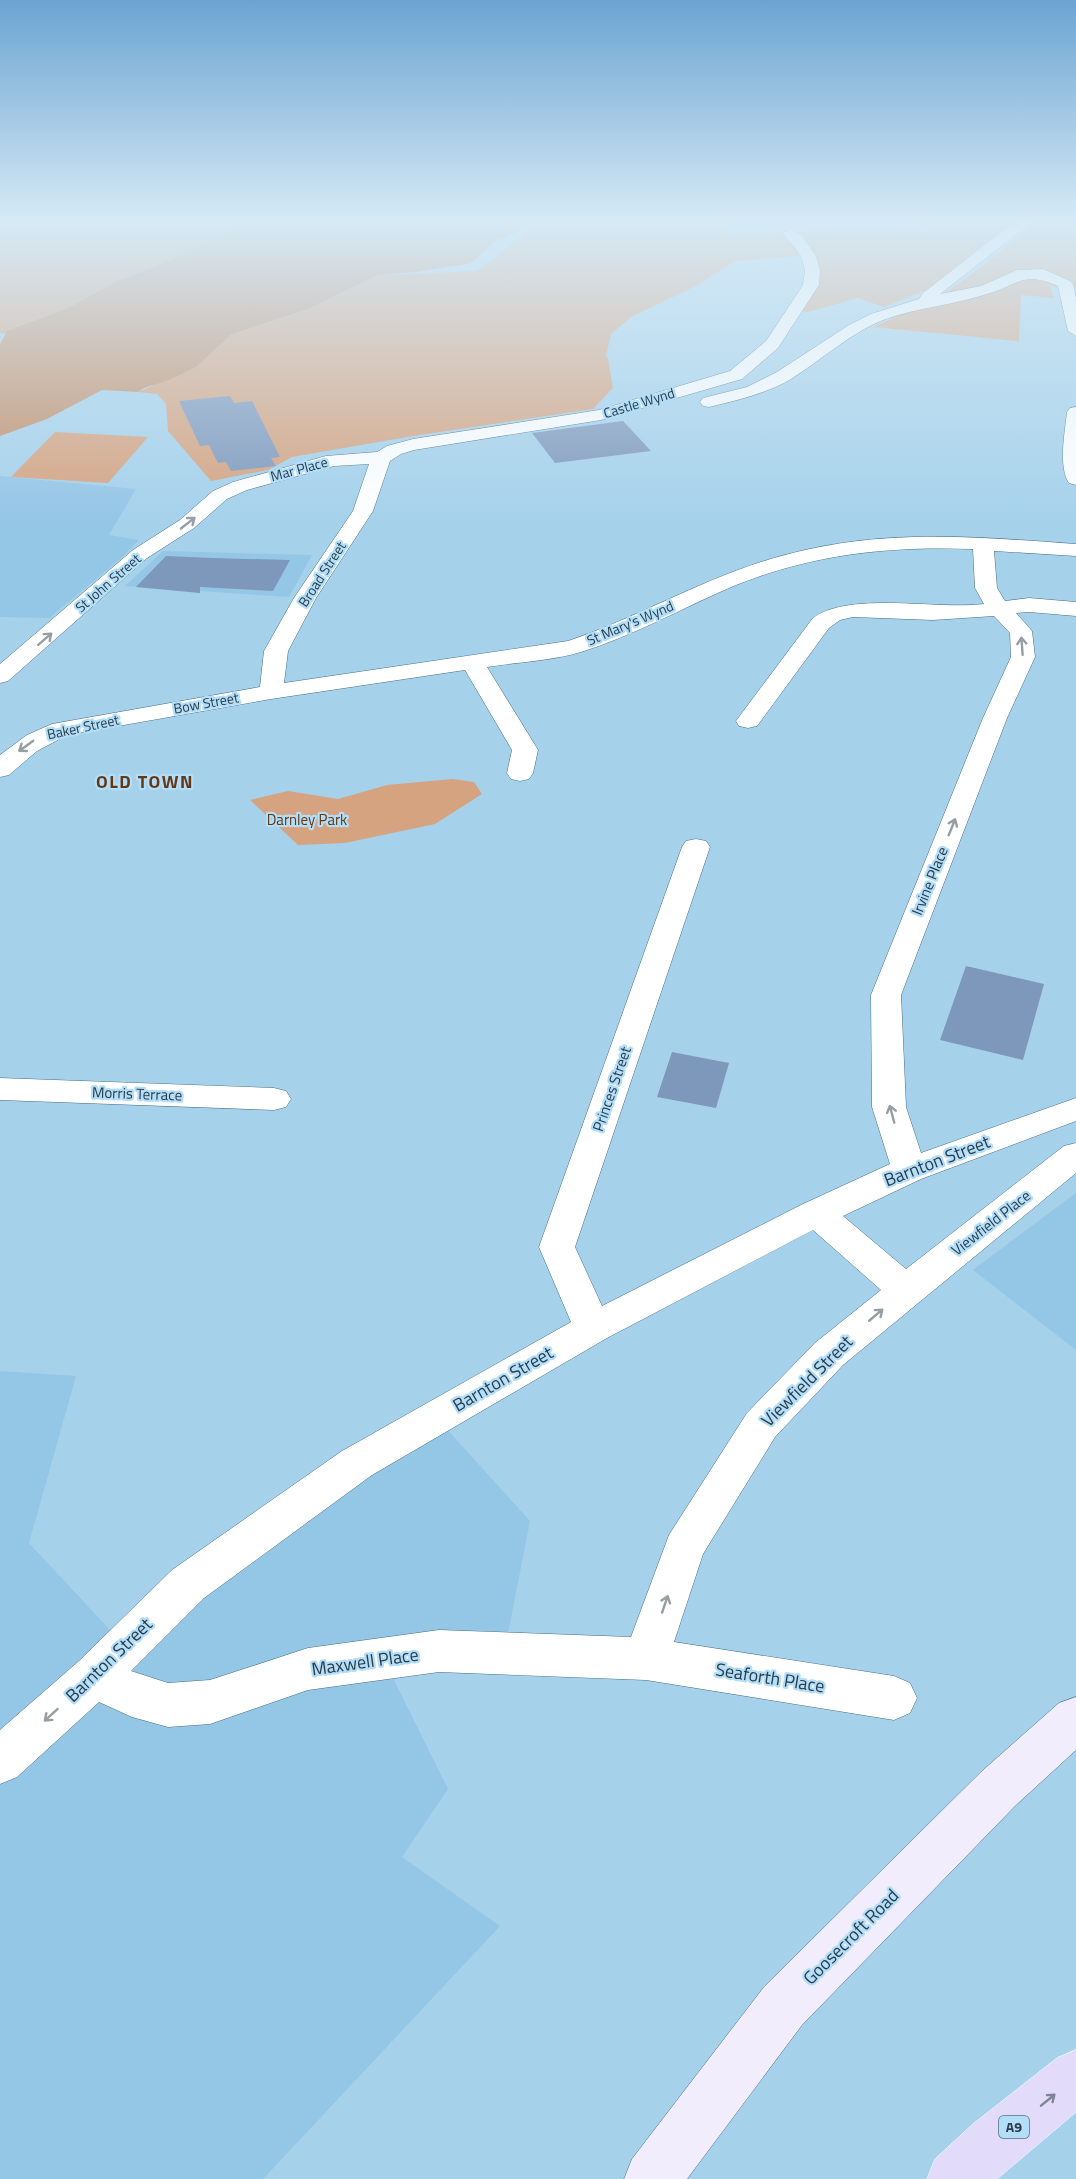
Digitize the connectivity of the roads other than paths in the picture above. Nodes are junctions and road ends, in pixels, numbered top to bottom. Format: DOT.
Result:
graph roads {
  1 [pos="786,322"];
  2 [pos="867,322"];
  3 [pos="627,408"];
  4 [pos="1076,412"];
  5 [pos="381,458"];
  6 [pos="1076,479"];
  7 [pos="220,495"];
  8 [pos="156,545"];
  9 [pos="983,545"];
  10 [pos="184,547"];
  11 [pos="1076,550"];
  12 [pos="998,608"];
  13 [pos="1076,609"];
  14 [pos="472,662"];
  15 [pos="0,676"];
  16 [pos="271,692"];
  17 [pos="142,715"];
  18 [pos="748,721"];
  19 [pos="0,769"];
  20 [pos="520,773"];
  21 [pos="696,848"];
  22 [pos="0,1089"];
  23 [pos="274,1099"];
  24 [pos="1076,1108"];
  25 [pos="1076,1155"];
  26 [pos="909,1170"];
  27 [pos="816,1213"];
  28 [pos="906,1290"];
  29 [pos="593,1328"];
  30 [pos="646,1659"];
  31 [pos="94,1676"];
  32 [pos="894,1698"];
  33 [pos="1069,1736"];
  34 [pos="0,1761"];
  35 [pos="1076,2078"];
  36 [pos="652,2179"];
  37 [pos="955,2179"];
  1 -- 3 [label="street, Castle Wynd"];
  2 -- 3 [label="street"];
  3 -- 5 [label="street, Castle Wynd"];
  4 -- 6 [label="street"];
  5 -- 7 [label="street, Mar Place"];
  5 -- 16 [label="street, Broad Street"];
  8 -- 7 [label="street, St John Street, one-way"];
  8 -- 10 [label="street"];
  15 -- 8 [label="street, St John Street, one-way"];
  9 -- 11 [label="street, St Mary's Wynd"];
  9 -- 12 [label="street, Irvine Place"];
  9 -- 14 [label="street, St Mary's Wynd"];
  12 -- 13 [label="street"];
  12 -- 18 [label="street"];
  26 -- 12 [label="street, Irvine Place, one-way"];
  14 -- 16 [label="street, St Mary's Wynd"];
  14 -- 20 [label="street"];
  16 -- 17 [label="street, Bow Street"];
  17 -- 19 [label="street, Baker Street, one-way"];
  21 -- 29 [label="street, Princes Street"];
  22 -- 23 [label="street, Morris Terrace"];
  24 -- 26 [label="street, Barnton Street"];
  25 -- 28 [label="street, Viewfield Place"];
  26 -- 27 [label="street, Barnton Street"];
  27 -- 28 [label="street"];
  27 -- 29 [label="street, Barnton Street"];
  30 -- 28 [label="street, Viewfield Street, one-way"];
  29 -- 31 [label="street, Barnton Street"];
  30 -- 31 [label="street, Maxwell Place"];
  30 -- 32 [label="street, Seaforth Place"];
  31 -- 34 [label="street, Barnton Street, one-way"];
  33 -- 36 [label="main road, Goosecroft Road"];
  37 -- 35 [label="main road, A9, one-way"];
}
